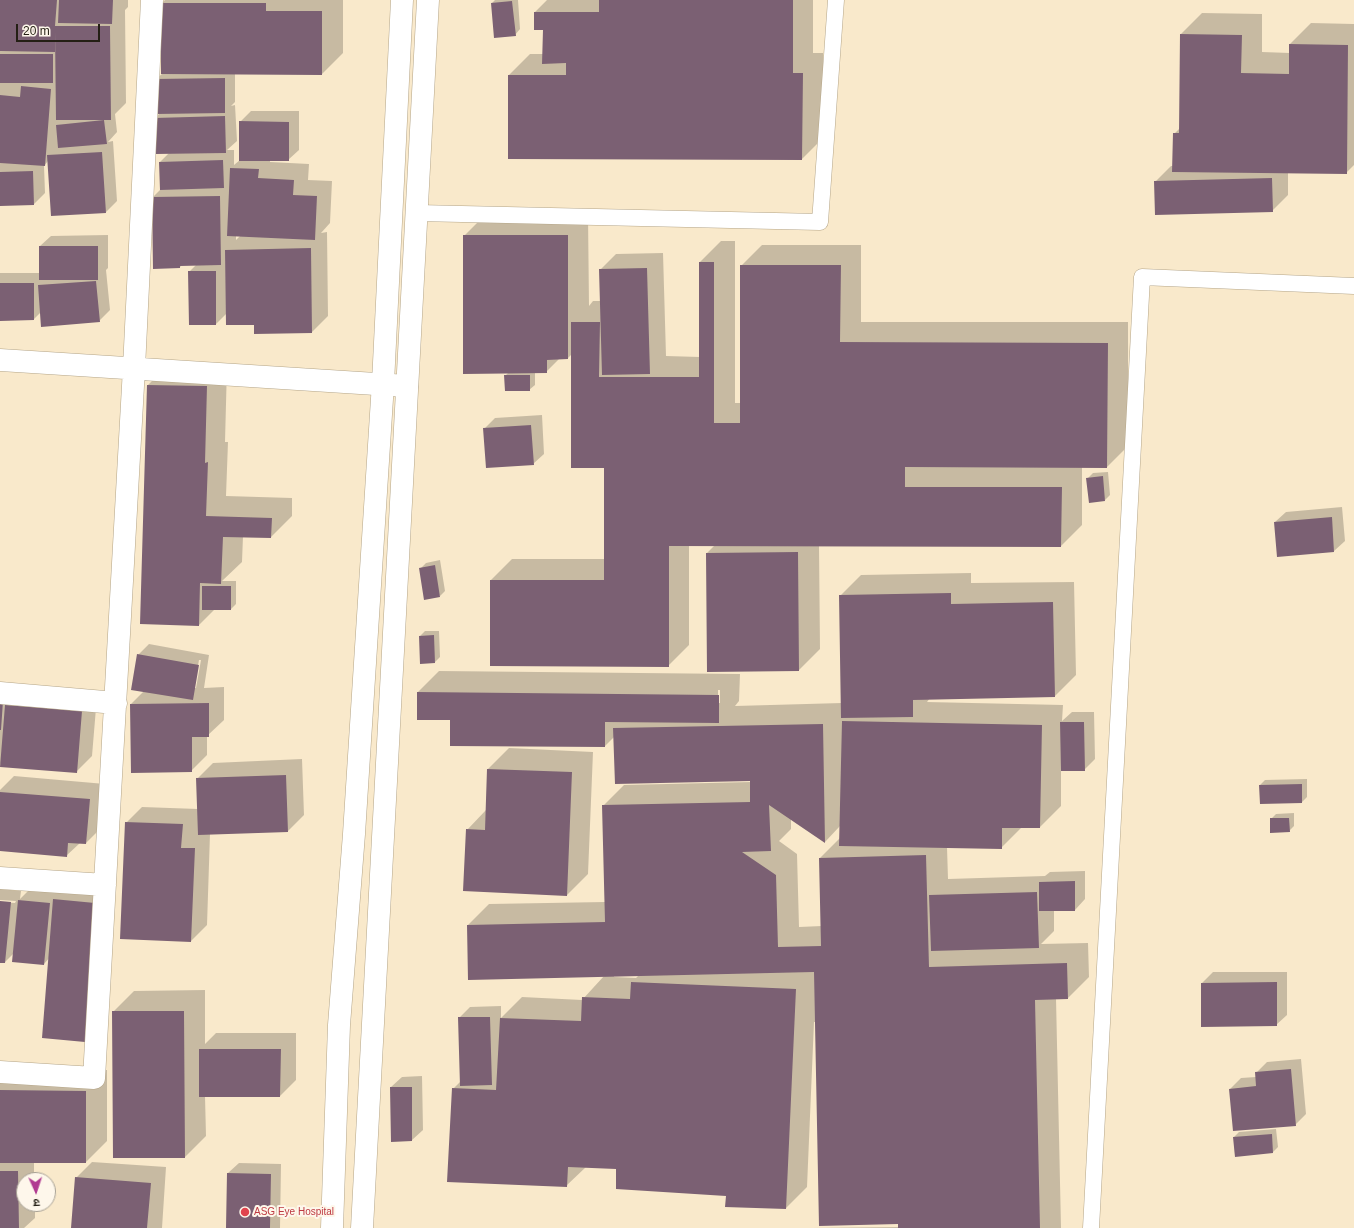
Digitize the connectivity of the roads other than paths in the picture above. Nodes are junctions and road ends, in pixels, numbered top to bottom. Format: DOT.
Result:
graph roads {
  1 [pos="152,0"];
  2 [pos="402,0"];
  3 [pos="428,0"];
  4 [pos="836,0"];
  5 [pos="417,213"];
  6 [pos="1354,286"];
  7 [pos="0,360"];
  8 [pos="134,368"];
  9 [pos="383,383"];
  10 [pos="407,386"];
  11 [pos="0,693"];
  12 [pos="116,703"];
  13 [pos="0,878"];
  14 [pos="105,885"];
  15 [pos="0,1072"];
  16 [pos="332,1228"];
  17 [pos="362,1228"];
  18 [pos="1091,1228"];
  1 -- 8 [label="street"];
  2 -- 9 [label="street"];
  3 -- 5 [label="street"];
  4 -- 5 [label="lane"];
  5 -- 10 [label="street"];
  6 -- 18 [label="lane"];
  7 -- 8 [label="street"];
  8 -- 9 [label="street"];
  8 -- 12 [label="street"];
  9 -- 10 [label="street"];
  9 -- 16 [label="street"];
  10 -- 17 [label="street"];
  11 -- 12 [label="street"];
  12 -- 14 [label="street"];
  13 -- 14 [label="street"];
  14 -- 15 [label="street"];
}
